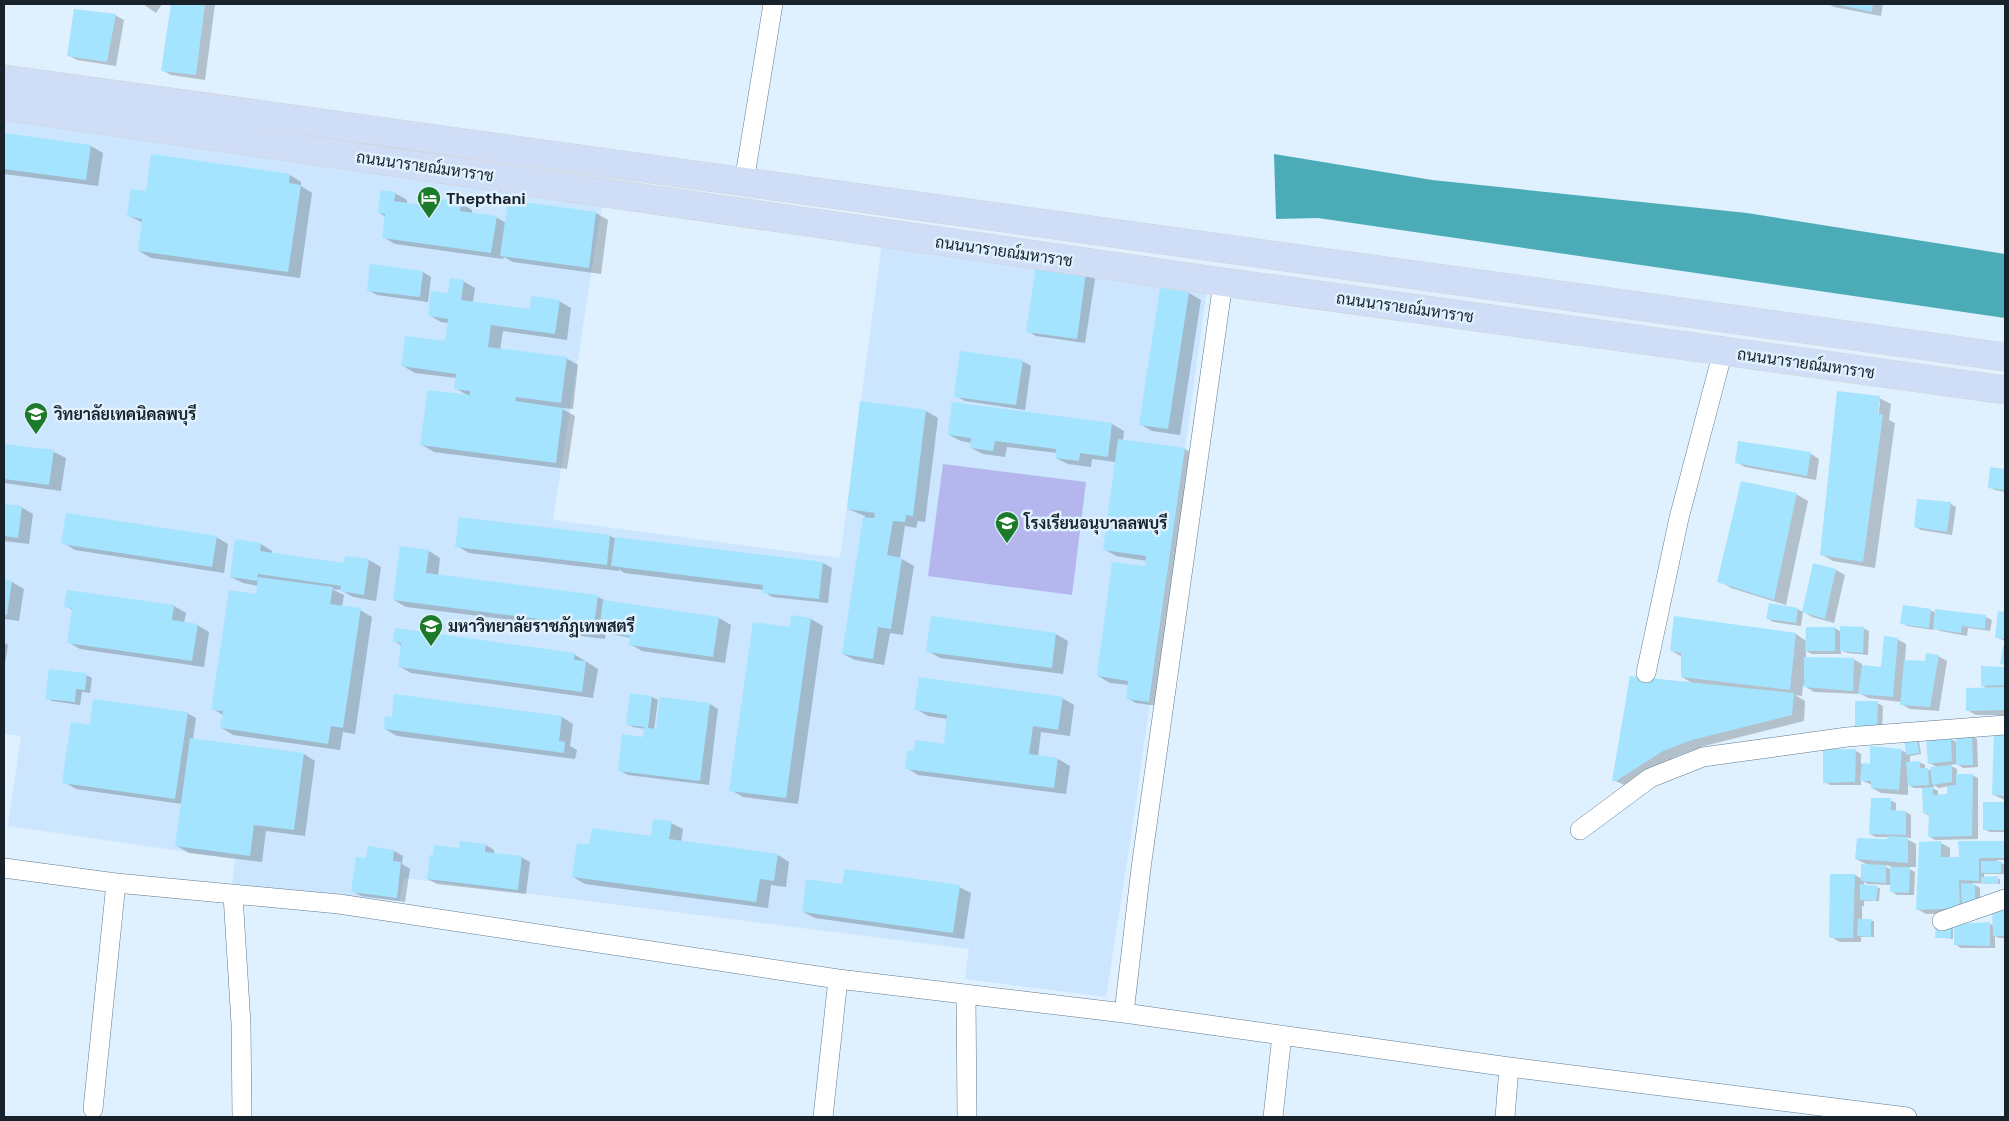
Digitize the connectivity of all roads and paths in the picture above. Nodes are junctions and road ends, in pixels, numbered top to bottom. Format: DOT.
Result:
graph roads {
  1 [pos="772,4"];
  2 [pos="4,79"];
  3 [pos="4,106"];
  4 [pos="744,182"];
  5 [pos="1223,282"];
  6 [pos="1723,351"];
  7 [pos="2005,357"];
  8 [pos="2005,390"];
  9 [pos="1646,674"];
  10 [pos="2005,725"];
  11 [pos="1580,830"];
  12 [pos="4,868"];
  13 [pos="116,883"];
  14 [pos="233,895"];
  15 [pos="2005,899"];
  16 [pos="1942,921"];
  17 [pos="838,979"];
  18 [pos="966,994"];
  19 [pos="1124,1013"];
  20 [pos="1282,1034"];
  21 [pos="1508,1067"];
  22 [pos="93,1109"];
  23 [pos="1808,1111"];
  24 [pos="242,1117"];
  25 [pos="823,1117"];
  26 [pos="967,1117"];
  27 [pos="1273,1117"];
  28 [pos="1505,1117"];
  29 [pos="1907,1117"];
  1 -- 4 [label="street"];
  2 -- 4 [label="main road, ถนนนารายณ์มหาราช"];
  3 -- 5 [label="main road, ถนนนารายณ์มหาราช"];
  4 -- 7 [label="main road, ถนนนารายณ์มหาราช"];
  5 -- 6 [label="main road, ถนนนารายณ์มหาราช"];
  5 -- 19 [label="street"];
  6 -- 8 [label="main road, ถนนนารายณ์มหาราช"];
  6 -- 9 [label="street"];
  10 -- 11 [label="street"];
  12 -- 13 [label="street"];
  13 -- 14 [label="street"];
  13 -- 22 [label="street"];
  14 -- 17 [label="street"];
  14 -- 24 [label="street"];
  15 -- 16 [label="street"];
  17 -- 18 [label="street"];
  17 -- 25 [label="street"];
  18 -- 19 [label="street"];
  18 -- 26 [label="street"];
  19 -- 20 [label="street"];
  20 -- 21 [label="street"];
  20 -- 27 [label="street"];
  21 -- 23 [label="street"];
  21 -- 28 [label="street"];
  23 -- 29 [label="street"];
}
